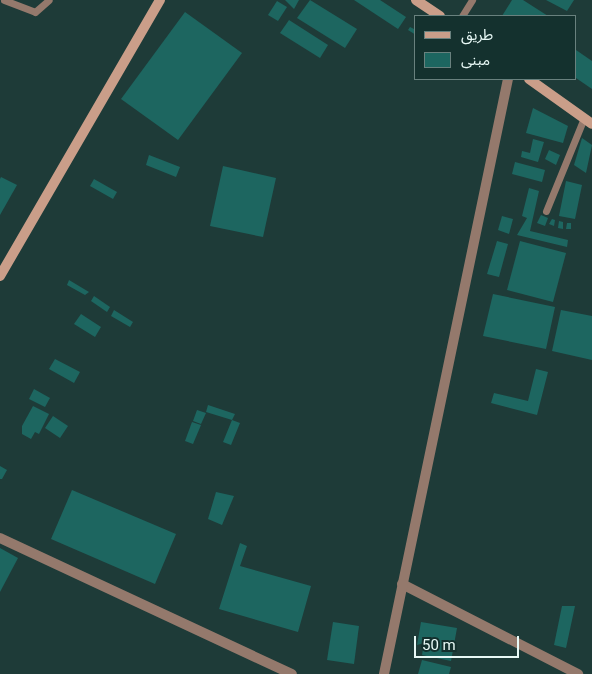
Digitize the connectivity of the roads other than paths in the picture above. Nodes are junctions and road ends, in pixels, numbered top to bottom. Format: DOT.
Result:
graph roads {
  1 [pos="4,0"];
  2 [pos="49,0"];
  3 [pos="160,0"];
  4 [pos="416,0"];
  5 [pos="472,0"];
  6 [pos="438,15"];
  7 [pos="463,15"];
  8 [pos="508,80"];
  9 [pos="529,80"];
  10 [pos="588,121"];
  11 [pos="546,211"];
  12 [pos="0,276"];
  13 [pos="0,538"];
  14 [pos="402,584"];
  15 [pos="292,674"];
  16 [pos="384,674"];
  17 [pos="578,674"];
  1 -- 2 [label="lane"];
  3 -- 12 [label="main road"];
  4 -- 6 [label="main road"];
  5 -- 7 [label="lane"];
  8 -- 14 [label="street"];
  9 -- 10 [label="main road"];
  10 -- 11 [label="lane"];
  13 -- 15 [label="street"];
  14 -- 16 [label="street"];
  14 -- 17 [label="street"];
}
